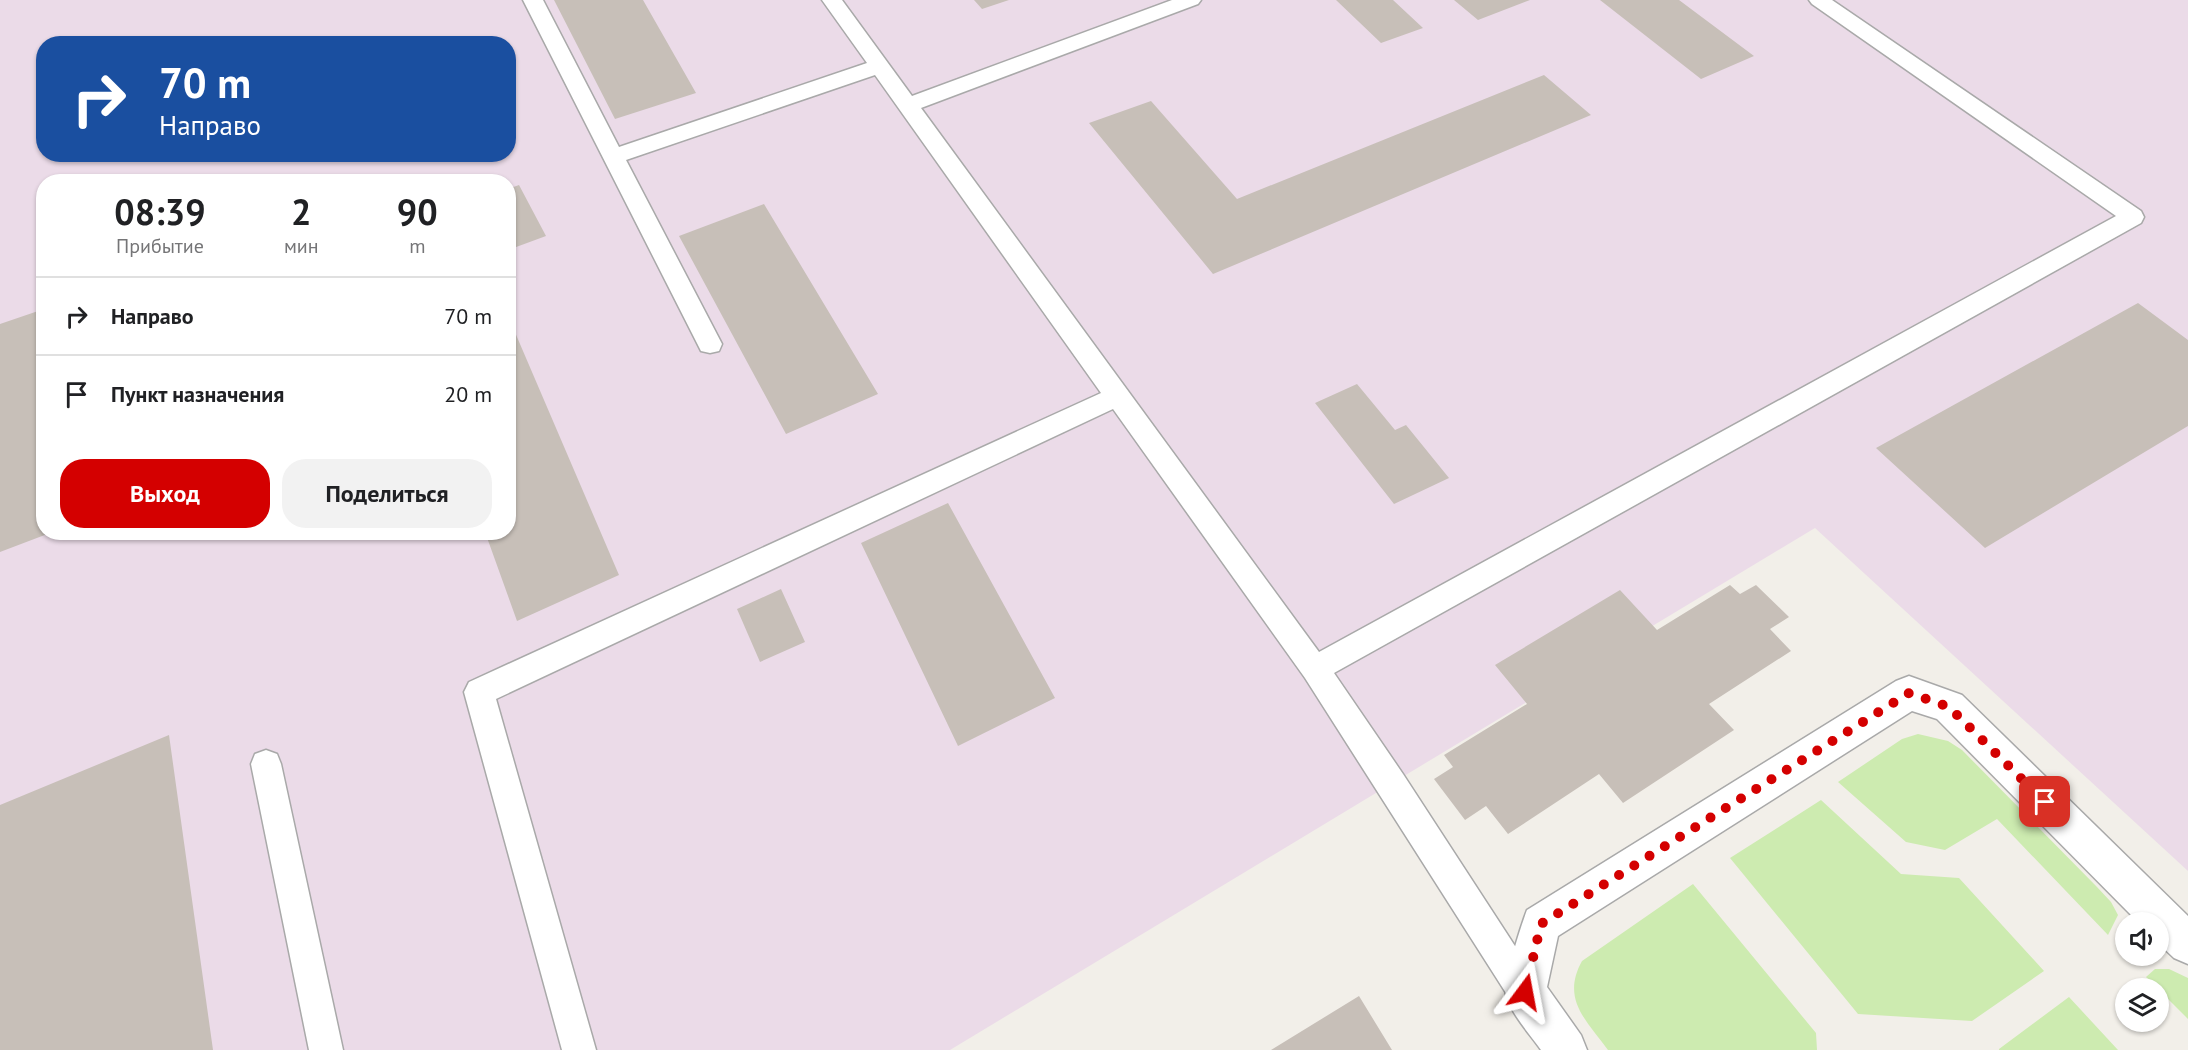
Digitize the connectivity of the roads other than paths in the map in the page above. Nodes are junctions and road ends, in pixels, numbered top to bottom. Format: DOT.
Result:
graph roads {
  1 [pos="533,0"];
  2 [pos="832,0"];
  3 [pos="1191,0"];
  4 [pos="1819,0"];
  5 [pos="880,66"];
  6 [pos="908,105"];
  7 [pos="613,157"];
  8 [pos="710,344"];
  9 [pos="1118,396"];
  10 [pos="1315,669"];
  11 [pos="266,764"];
  12 [pos="2188,944"];
  13 [pos="1525,992"];
  14 [pos="326,1050"];
  15 [pos="579,1050"];
  16 [pos="1566,1050"];
  1 -- 7 [label="lane"];
  2 -- 5 [label="lane"];
  3 -- 6 [label="lane"];
  4 -- 10 [label="lane"];
  5 -- 6 [label="lane"];
  5 -- 7 [label="lane"];
  6 -- 9 [label="lane"];
  7 -- 8 [label="lane"];
  9 -- 10 [label="lane"];
  9 -- 15 [label="lane"];
  10 -- 13 [label="lane"];
  11 -- 14 [label="lane"];
  12 -- 13 [label="street"];
  13 -- 16 [label="street"];
}
